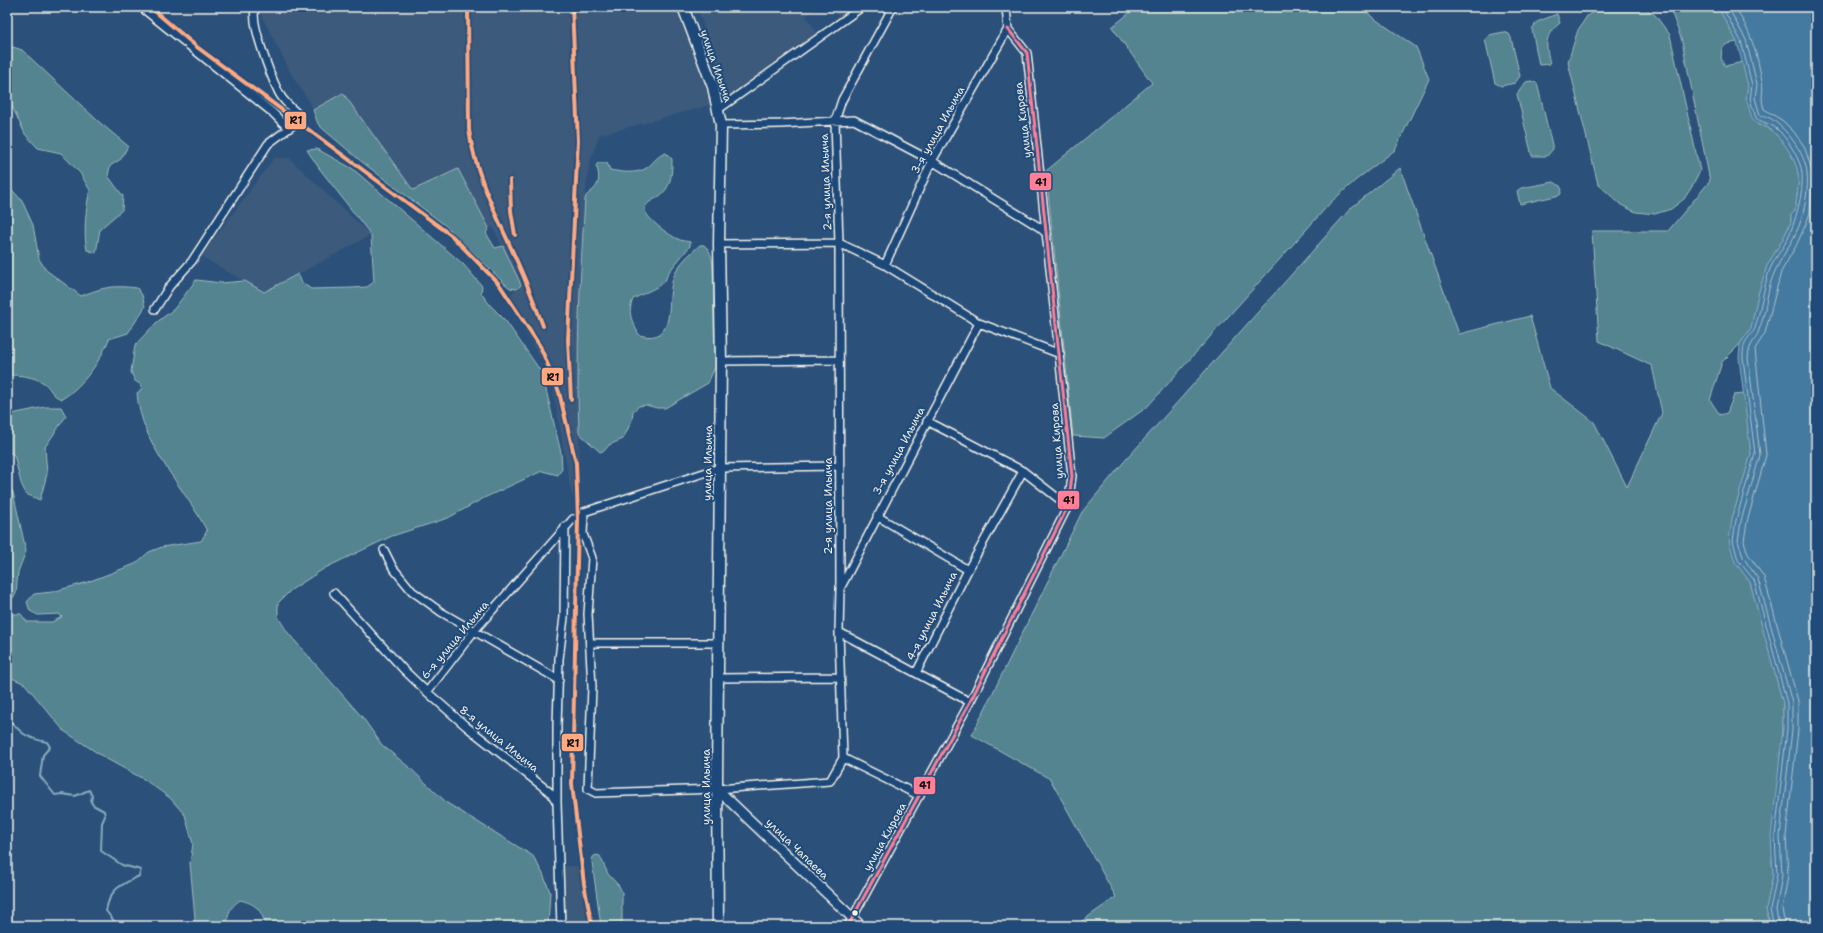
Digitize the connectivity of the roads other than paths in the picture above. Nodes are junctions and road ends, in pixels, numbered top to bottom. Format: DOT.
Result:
graph roads {
  1 [pos="141,7"];
  2 [pos="256,7"];
  3 [pos="683,7"];
  4 [pos="862,7"];
  5 [pos="893,7"];
  6 [pos="1006,7"];
  7 [pos="1008,29"];
  8 [pos="719,109"];
  9 [pos="835,121"];
  10 [pos="721,125"];
  11 [pos="288,128"];
  12 [pos="932,161"];
  13 [pos="1047,234"];
  14 [pos="839,243"];
  15 [pos="719,244"];
  16 [pos="885,265"];
  17 [pos="155,309"];
  18 [pos="979,323"];
  19 [pos="1060,354"];
  20 [pos="838,360"];
  21 [pos="721,361"];
  22 [pos="927,421"];
  23 [pos="839,466"];
  24 [pos="719,468"];
  25 [pos="1023,471"];
  26 [pos="1068,506"];
  27 [pos="877,516"];
  28 [pos="573,519"];
  29 [pos="565,526"];
  30 [pos="384,550"];
  31 [pos="968,570"];
  32 [pos="840,589"];
  33 [pos="334,592"];
  34 [pos="475,630"];
  35 [pos="838,632"];
  36 [pos="590,643"];
  37 [pos="718,643"];
  38 [pos="916,673"];
  39 [pos="840,677"];
  40 [pos="718,678"];
  41 [pos="559,680"];
  42 [pos="427,692"];
  43 [pos="970,702"];
  44 [pos="843,758"];
  45 [pos="717,789"];
  46 [pos="920,796"];
  47 [pos="557,803"];
  48 [pos="7,918"];
  49 [pos="852,918"];
  50 [pos="8,926"];
  51 [pos="561,926"];
  52 [pos="718,926"];
  53 [pos="848,926"];
  54 [pos="861,926"];
  1 -- 11 [label="street"];
  2 -- 11 [label="street"];
  3 -- 8 [label="main road, улица Ильича"];
  4 -- 8 [label="street"];
  5 -- 9 [label="street, 2-я улица Ильича"];
  6 -- 7 [label="street"];
  7 -- 12 [label="street, 3-я улица Ильича"];
  7 -- 13 [label="street, улица Кирова"];
  8 -- 10 [label="main road, улица Ильича"];
  9 -- 10 [label="street"];
  9 -- 12 [label="street"];
  9 -- 14 [label="street, 2-я улица Ильича"];
  10 -- 15 [label="main road, улица Ильича"];
  11 -- 17 [label="street"];
  12 -- 13 [label="street"];
  12 -- 16 [label="street, 3-я улица Ильича"];
  13 -- 19 [label="street, улица Кирова"];
  14 -- 15 [label="street"];
  14 -- 16 [label="street"];
  14 -- 20 [label="street, 2-я улица Ильича"];
  15 -- 21 [label="main road, улица Ильича"];
  16 -- 18 [label="street"];
  18 -- 19 [label="street"];
  18 -- 22 [label="street, 3-я улица Ильича"];
  19 -- 26 [label="street, улица Кирова"];
  20 -- 21 [label="street"];
  20 -- 23 [label="street, 2-я улица Ильича"];
  21 -- 24 [label="main road, улица Ильича"];
  22 -- 25 [label="street"];
  22 -- 27 [label="street, 3-я улица Ильича"];
  23 -- 24 [label="street"];
  23 -- 32 [label="street, 2-я улица Ильича"];
  24 -- 36 [label="street"];
  24 -- 37 [label="main road, улица Ильича"];
  25 -- 26 [label="street"];
  25 -- 31 [label="street, 4-я улица Ильича"];
  26 -- 43 [label="street, улица Кирова"];
  27 -- 31 [label="street, 4-я улица Ильича"];
  27 -- 32 [label="street, 3-я улица Ильича"];
  28 -- 29 [label="street, 6-я улица Ильича"];
  29 -- 34 [label="street, 6-я улица Ильича"];
  29 -- 41 [label="street"];
  30 -- 34 [label="street"];
  31 -- 38 [label="street, 4-я улица Ильича"];
  32 -- 35 [label="street, 2-я улица Ильича"];
  33 -- 42 [label="street, 6-я улица Ильича"];
  34 -- 41 [label="street"];
  34 -- 42 [label="street, 6-я улица Ильича"];
  35 -- 38 [label="street, 4-я улица Ильича"];
  35 -- 39 [label="street, 2-я улица Ильича"];
  36 -- 37 [label="street"];
  36 -- 45 [label="street"];
  37 -- 40 [label="main road, улица Ильича"];
  38 -- 43 [label="street, 4-я улица Ильича"];
  39 -- 40 [label="street"];
  39 -- 44 [label="street, 2-я улица Ильича"];
  40 -- 45 [label="main road, улица Ильича"];
  41 -- 47 [label="street"];
  42 -- 47 [label="street, 8-я улица Ильича"];
  43 -- 46 [label="street, улица Кирова"];
  44 -- 45 [label="street"];
  44 -- 46 [label="street"];
  45 -- 49 [label="street, улица Чапаева"];
  45 -- 52 [label="main road, улица Ильича"];
  46 -- 49 [label="street, улица Кирова"];
  47 -- 51 [label="street"];
  48 -- 50 [label="street"];
  49 -- 53 [label="street, улица Кирова"];
  49 -- 54 [label="street, улица Чапаева"];
}
